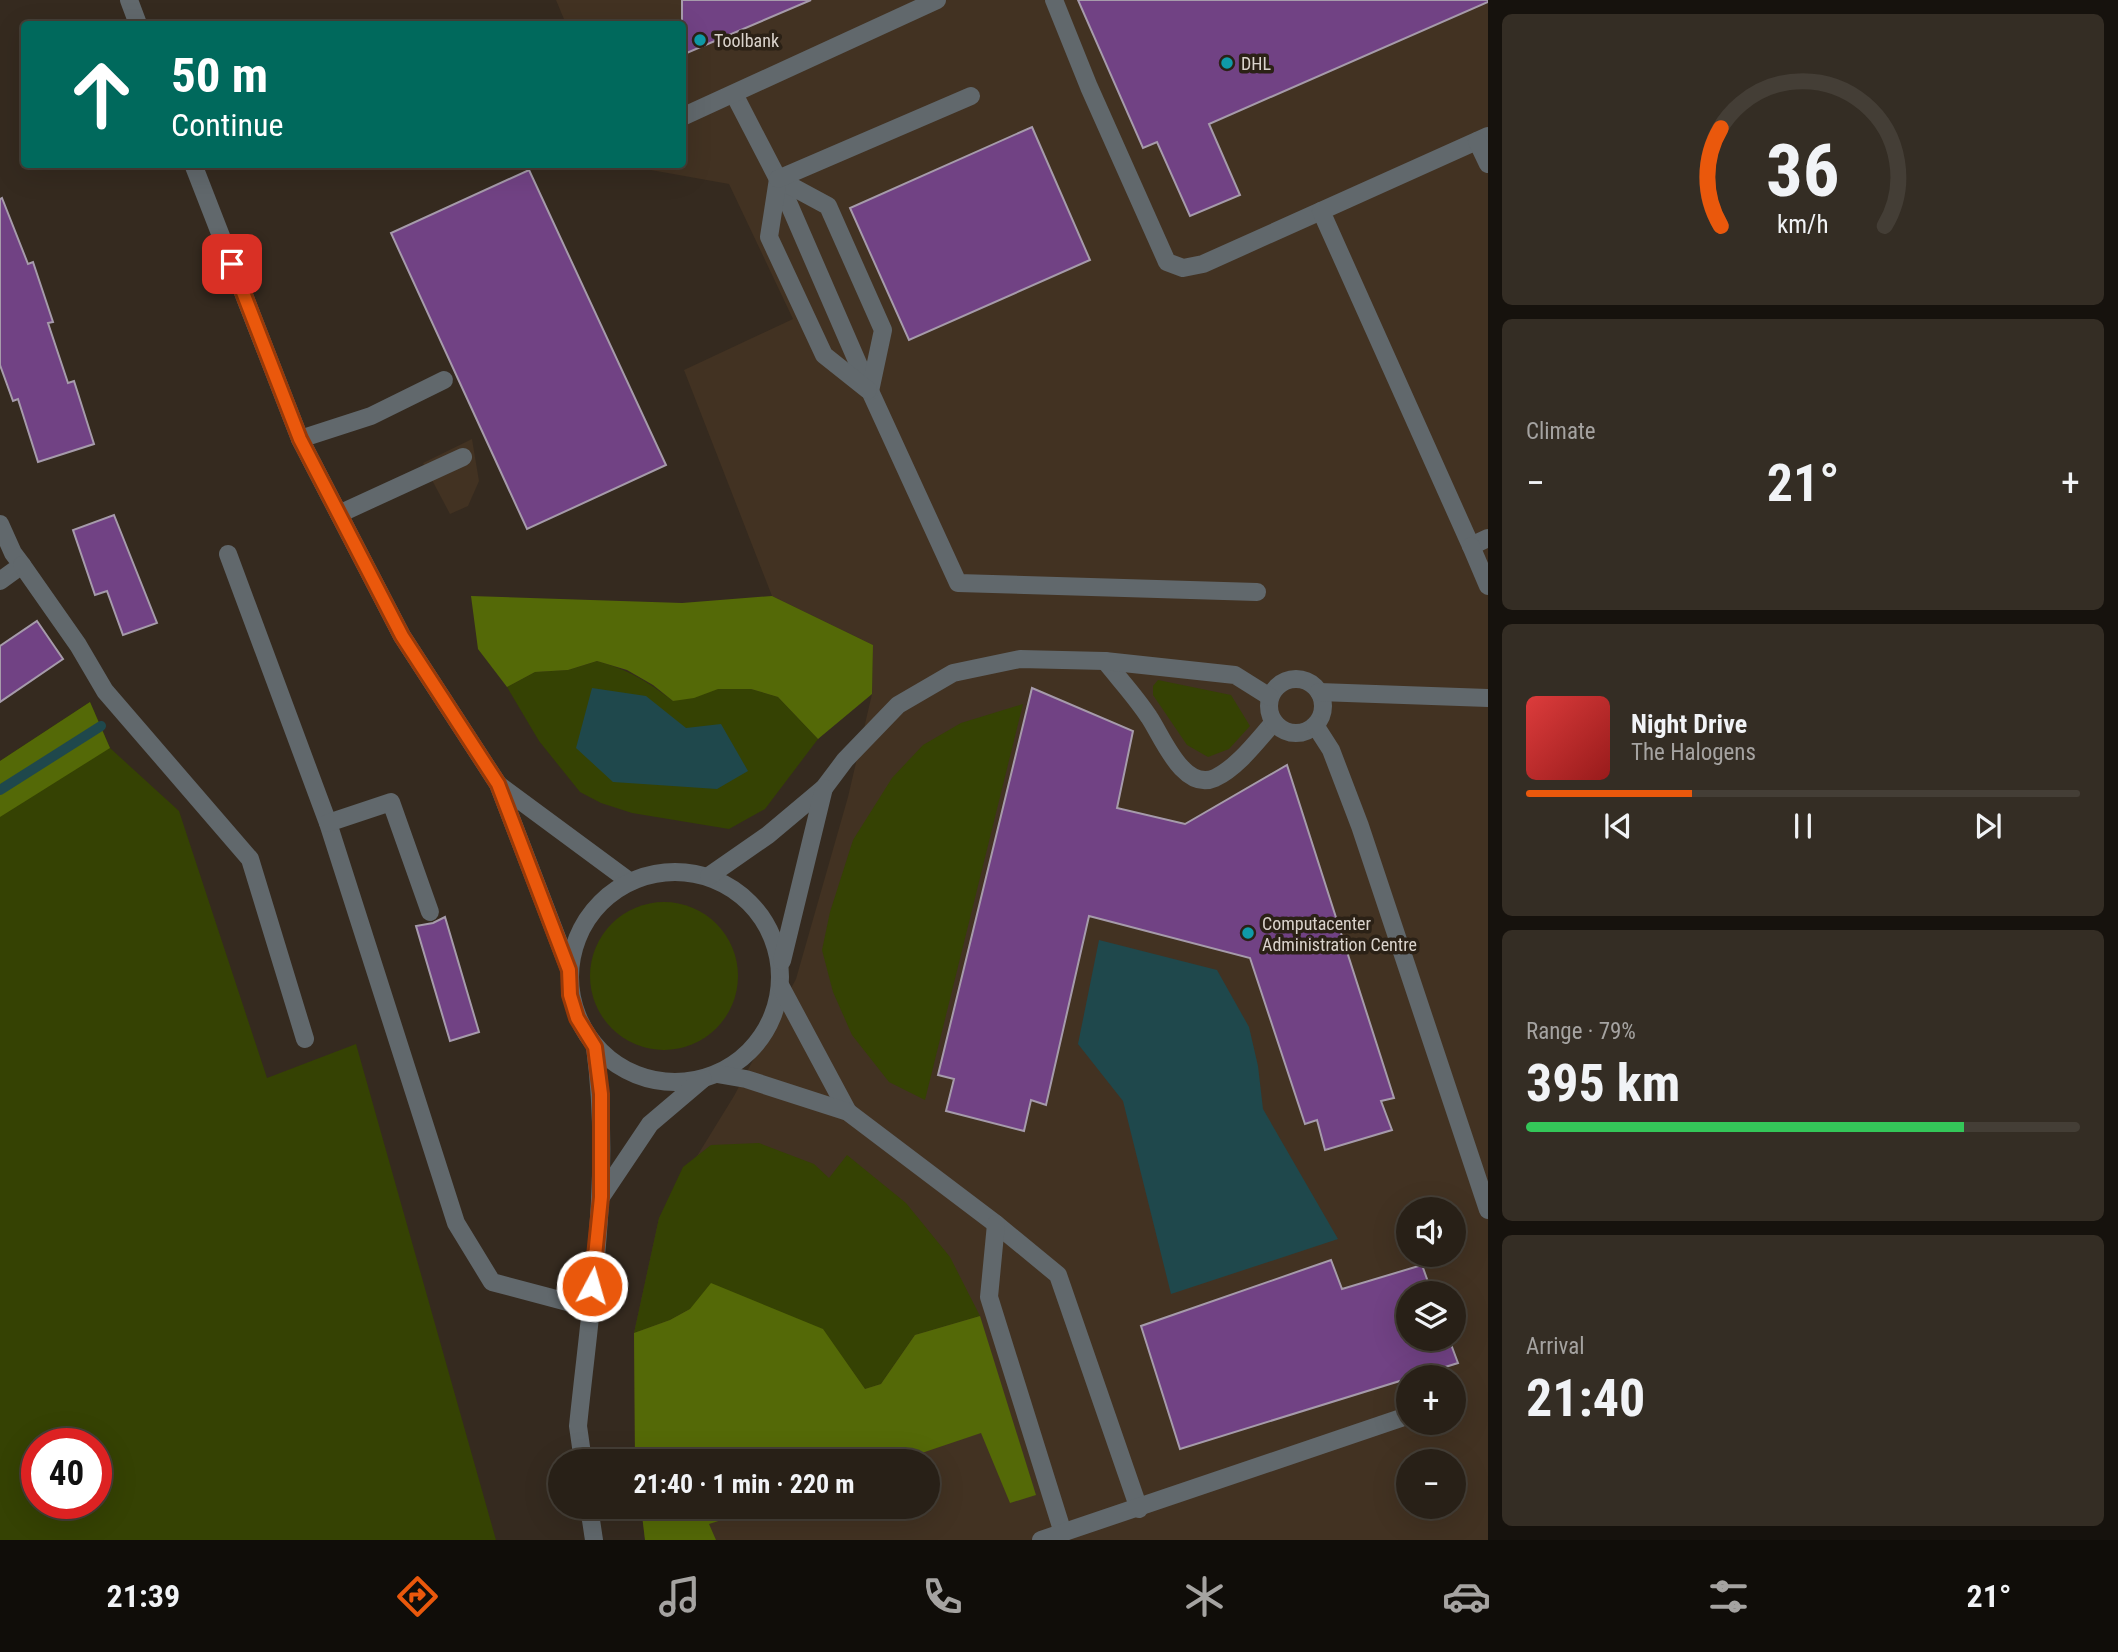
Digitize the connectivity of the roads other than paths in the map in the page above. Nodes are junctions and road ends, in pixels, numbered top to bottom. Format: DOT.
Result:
graph roads {
  1 [pos="129,0"];
  2 [pos="937,0"];
  3 [pos="1054,0"];
  4 [pos="137,21"];
  5 [pos="734,94"];
  6 [pos="971,96"];
  7 [pos="686,115"];
  8 [pos="1483,138"];
  9 [pos="1488,164"];
  10 [pos="195,168"];
  11 [pos="778,179"];
  12 [pos="1321,211"];
  13 [pos="444,380"];
  14 [pos="870,391"];
  15 [pos="300,439"];
  16 [pos="463,457"];
  17 [pos="339,514"];
  18 [pos="0,524"];
  19 [pos="1488,538"];
  20 [pos="1471,546"];
  21 [pos="228,554"];
  22 [pos="22,565"];
  23 [pos="0,581"];
  24 [pos="1488,586"];
  25 [pos="1257,593"];
  26 [pos="1105,661"];
  27 [pos="1319,692"];
  28 [pos="1270,696"];
  29 [pos="1488,698"];
  30 [pos="1274,722"];
  31 [pos="1315,725"];
  32 [pos="498,784"];
  33 [pos="824,788"];
  34 [pos="328,823"];
  35 [pos="709,876"];
  36 [pos="629,881"];
  37 [pos="430,912"];
  38 [pos="780,966"];
  39 [pos="569,970"];
  40 [pos="781,987"];
  41 [pos="305,1039"];
  42 [pos="595,1047"];
  43 [pos="710,1077"];
  44 [pos="848,1112"];
  45 [pos="601,1197"];
  46 [pos="1488,1210"];
  47 [pos="996,1224"];
  48 [pos="590,1308"];
  49 [pos="1396,1420"];
  50 [pos="581,1449"];
  51 [pos="1139,1509"];
  52 [pos="591,1519"];
  53 [pos="1063,1533"];
  54 [pos="594,1540"];
  55 [pos="1041,1540"];
  1 -- 4 [label="street"];
  2 -- 5 [label="street"];
  3 -- 12 [label="street"];
  5 -- 7 [label="street"];
  5 -- 11 [label="street"];
  6 -- 11 [label="street"];
  8 -- 9 [label="street"];
  8 -- 12 [label="street"];
  10 -- 15 [label="street"];
  11 -- 14 [label="street"];
  11 -- 14 [label="street"];
  11 -- 14 [label="street"];
  12 -- 20 [label="street"];
  13 -- 15 [label="street"];
  14 -- 25 [label="street"];
  15 -- 17 [label="street"];
  16 -- 17 [label="street"];
  17 -- 32 [label="street"];
  18 -- 22 [label="street"];
  19 -- 20 [label="street"];
  20 -- 24 [label="street"];
  21 -- 34 [label="street"];
  22 -- 23 [label="street"];
  22 -- 41 [label="street"];
  26 -- 28 [label="street"];
  26 -- 30 [label="street"];
  26 -- 33 [label="street"];
  27 -- 28 [label="street"];
  27 -- 29 [label="street"];
  27 -- 31 [label="street"];
  28 -- 30 [label="street"];
  30 -- 31 [label="street"];
  31 -- 46 [label="street"];
  32 -- 36 [label="street"];
  32 -- 39 [label="street"];
  33 -- 35 [label="street"];
  33 -- 38 [label="street"];
  34 -- 37 [label="street"];
  34 -- 48 [label="street"];
  35 -- 36 [label="street"];
  35 -- 38 [label="street"];
  36 -- 39 [label="street"];
  38 -- 40 [label="street"];
  39 -- 42 [label="street"];
  40 -- 43 [label="street"];
  40 -- 44 [label="street"];
  42 -- 43 [label="street"];
  42 -- 45 [label="street"];
  43 -- 44 [label="street"];
  43 -- 45 [label="street"];
  44 -- 47 [label="street"];
  45 -- 48 [label="street"];
  47 -- 51 [label="street"];
  47 -- 53 [label="street"];
  48 -- 50 [label="street"];
  49 -- 51 [label="street"];
  51 -- 53 [label="street"];
  52 -- 54 [label="street"];
  53 -- 55 [label="street"];
}
